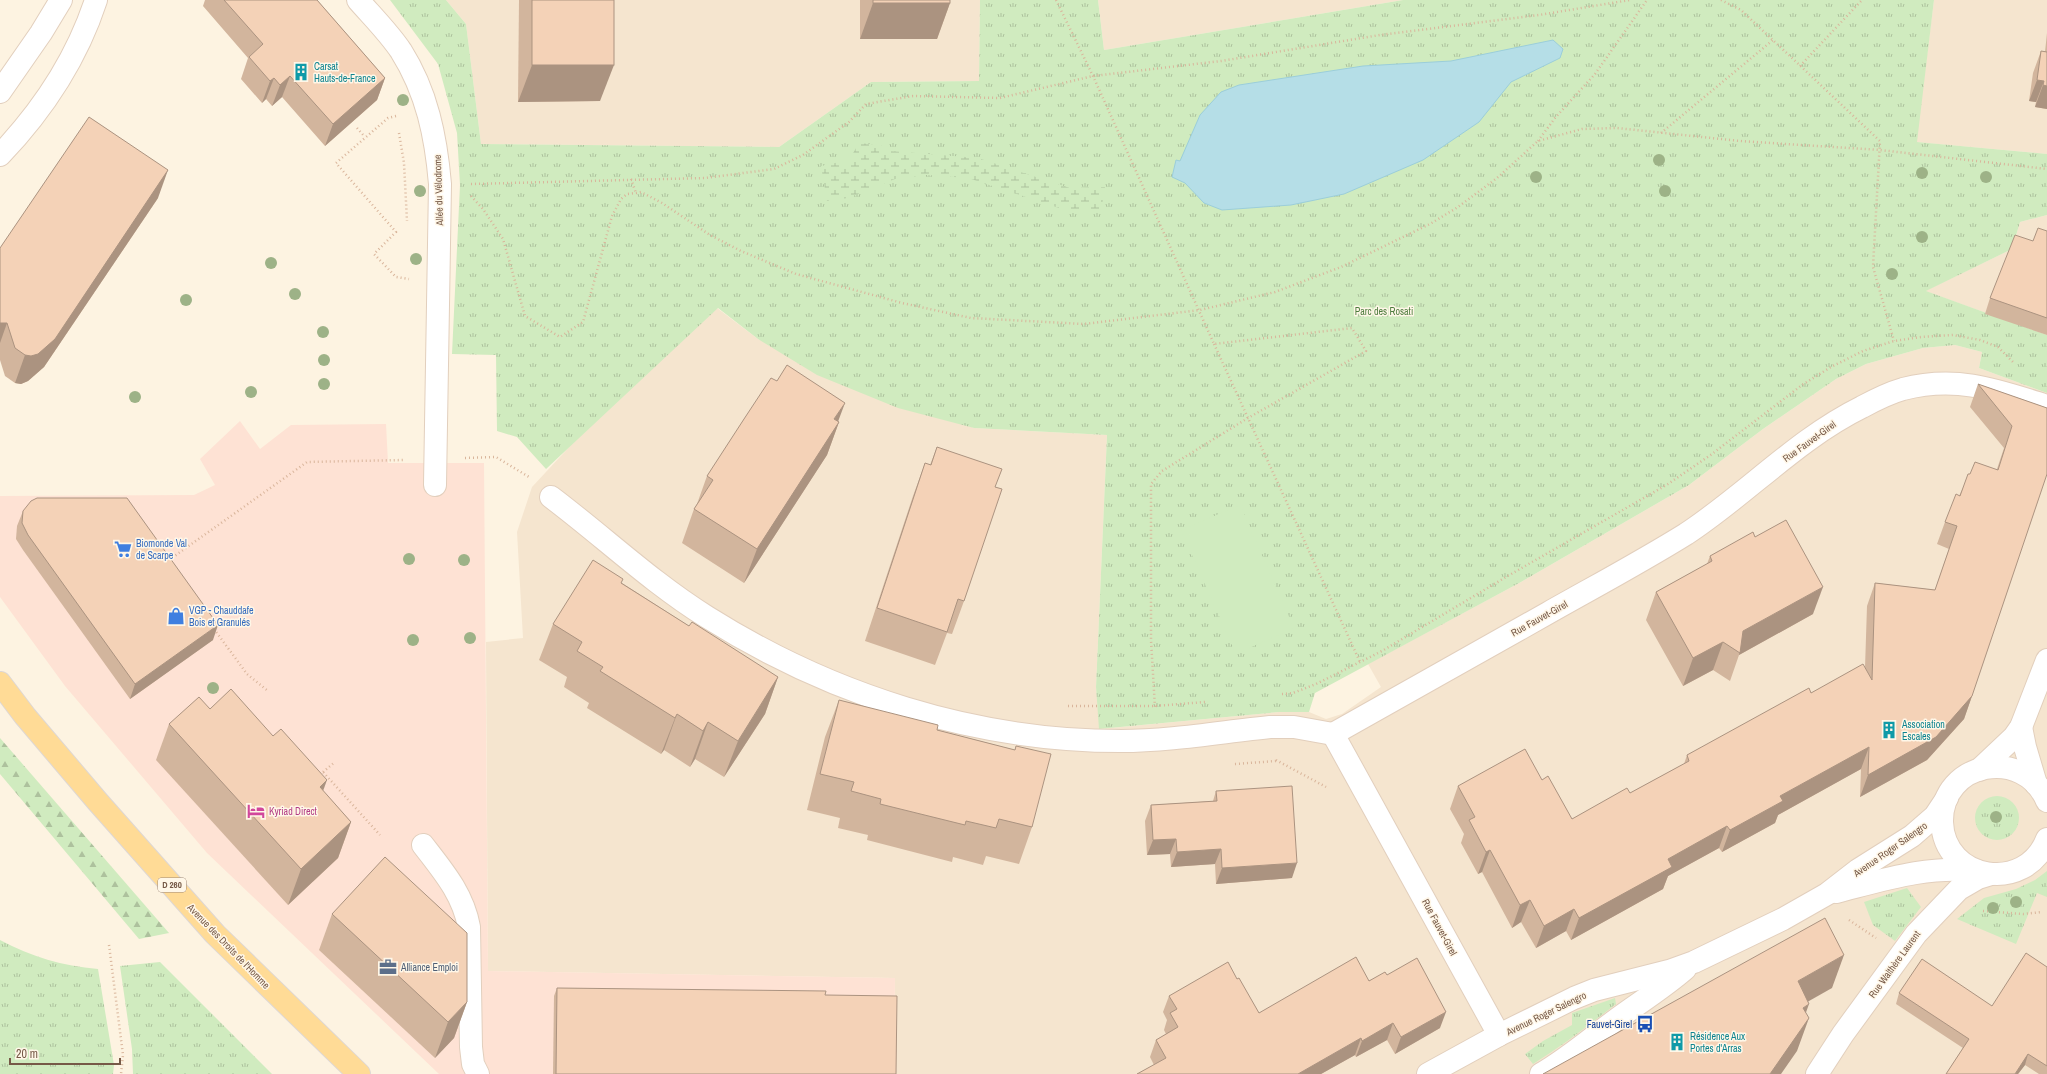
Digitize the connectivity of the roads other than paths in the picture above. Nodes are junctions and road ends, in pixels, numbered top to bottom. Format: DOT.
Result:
graph roads {
  1 [pos="60,0"];
  2 [pos="96,0"];
  3 [pos="358,0"];
  4 [pos="0,92"];
  5 [pos="0,155"];
  6 [pos="2047,406"];
  7 [pos="435,485"];
  8 [pos="551,497"];
  9 [pos="2047,660"];
  10 [pos="0,683"];
  11 [pos="2021,727"];
  12 [pos="1333,734"];
  13 [pos="1979,770"];
  14 [pos="2043,792"];
  15 [pos="1947,798"];
  16 [pos="423,845"];
  17 [pos="2045,846"];
  18 [pos="1984,872"];
  19 [pos="1827,894"];
  20 [pos="1694,962"];
  21 [pos="1499,1035"];
  22 [pos="359,1074"];
  23 [pos="478,1074"];
  24 [pos="1428,1074"];
  25 [pos="1541,1074"];
  26 [pos="1817,1074"];
  1 -- 4 [label="street"];
  2 -- 5 [label="street"];
  3 -- 7 [label="street, Allée du Vélodrome"];
  6 -- 12 [label="street, Rue Fauvet-Girel"];
  8 -- 12 [label="street"];
  9 -- 11 [label="street"];
  10 -- 22 [label="main road, Avenue des Droits de l'Homme / D 260"];
  11 -- 13 [label="street"];
  11 -- 14 [label="street"];
  12 -- 21 [label="street, Rue Fauvet-Girel"];
  13 -- 14 [label="street"];
  13 -- 15 [label="street, Avenue Roger Salengro"];
  15 -- 18 [label="street"];
  15 -- 19 [label="street, Avenue Roger Salengro"];
  16 -- 23 [label="street"];
  17 -- 18 [label="street"];
  18 -- 19 [label="street, Avenue Roger Salengro"];
  18 -- 26 [label="street, Rue Walthère Laurent"];
  19 -- 20 [label="street, Avenue Roger Salengro"];
  20 -- 21 [label="street, Avenue Roger Salengro"];
  20 -- 25 [label="street, Avenue Roger Salengro"];
  21 -- 24 [label="street, Avenue Roger Salengro"];
}
